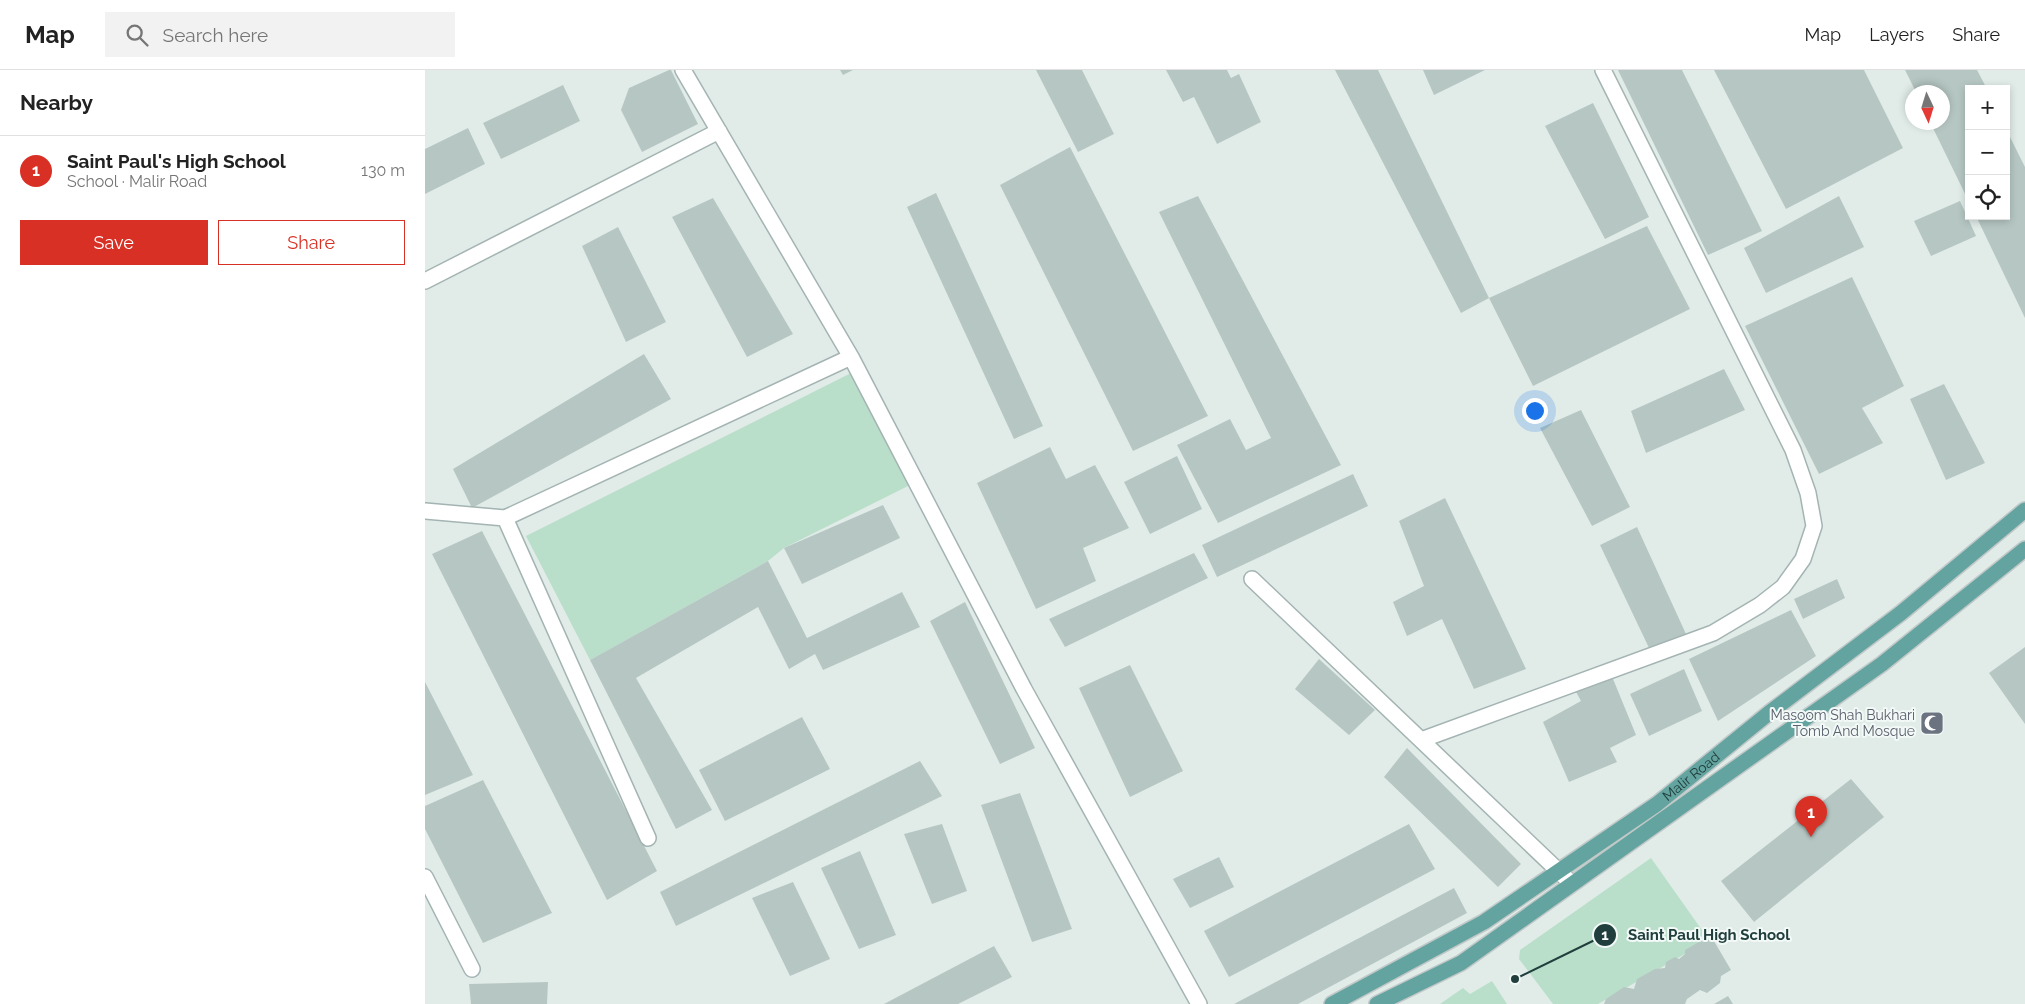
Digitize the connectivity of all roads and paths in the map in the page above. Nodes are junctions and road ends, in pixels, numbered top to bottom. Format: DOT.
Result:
graph roads {
  1 [pos="683,70"];
  2 [pos="1603,70"];
  3 [pos="719,131"];
  4 [pos="425,281"];
  5 [pos="851,357"];
  6 [pos="2025,510"];
  7 [pos="425,511"];
  8 [pos="505,518"];
  9 [pos="2025,549"];
  10 [pos="1252,579"];
  11 [pos="1421,740"];
  12 [pos="648,838"];
  13 [pos="1559,870"];
  14 [pos="425,877"];
  15 [pos="1571,883"];
  16 [pos="472,969"];
  17 [pos="1199,1004"];
  18 [pos="1332,1004"];
  19 [pos="1377,1004"];
  1 -- 3 [label="lane"];
  2 -- 11 [label="lane"];
  3 -- 4 [label="lane"];
  3 -- 5 [label="lane"];
  5 -- 8 [label="lane"];
  5 -- 17 [label="lane"];
  6 -- 13 [label="main road, Malir Road"];
  7 -- 8 [label="lane"];
  8 -- 12 [label="lane"];
  9 -- 15 [label="main road, Malir Road"];
  10 -- 11 [label="lane"];
  11 -- 13 [label="lane"];
  13 -- 15 [label="lane"];
  13 -- 18 [label="main road, Malir Road"];
  14 -- 16 [label="lane"];
  15 -- 19 [label="main road, Malir Road"];
}
